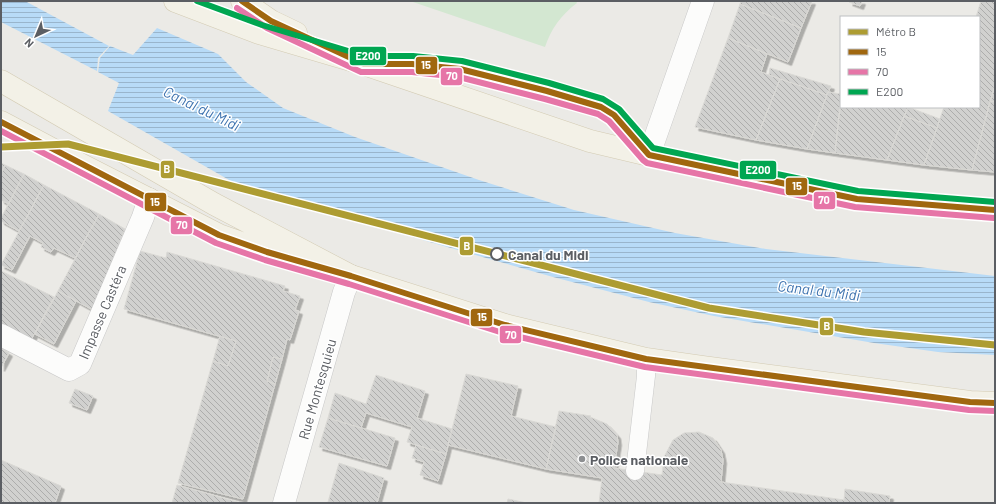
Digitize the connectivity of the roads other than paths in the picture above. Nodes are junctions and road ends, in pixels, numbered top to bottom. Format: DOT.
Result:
graph roads {
  1 [pos="175,1"];
  2 [pos="242,1"];
  3 [pos="703,1"];
  4 [pos="364,64"];
  5 [pos="1,81"];
  6 [pos="1,122"];
  7 [pos="648,155"];
  8 [pos="149,199"];
  9 [pos="995,210"];
  10 [pos="351,276"];
  11 [pos="1,335"];
  12 [pos="646,359"];
  13 [pos="995,403"];
  14 [pos="635,471"];
  15 [pos="284,503"];
  1 -- 4 [label="main road"];
  2 -- 4 [label="main road"];
  3 -- 7 [label="street"];
  4 -- 7 [label="main road"];
  4 -- 7 [label="lane"];
  5 -- 10 [label="main road"];
  6 -- 8 [label="main road"];
  7 -- 9 [label="main road"];
  8 -- 10 [label="main road"];
  8 -- 11 [label="street, Impasse Castéra"];
  10 -- 12 [label="main road"];
  10 -- 15 [label="street, Rue Montesquieu"];
  12 -- 13 [label="main road"];
  12 -- 14 [label="lane"];
}
